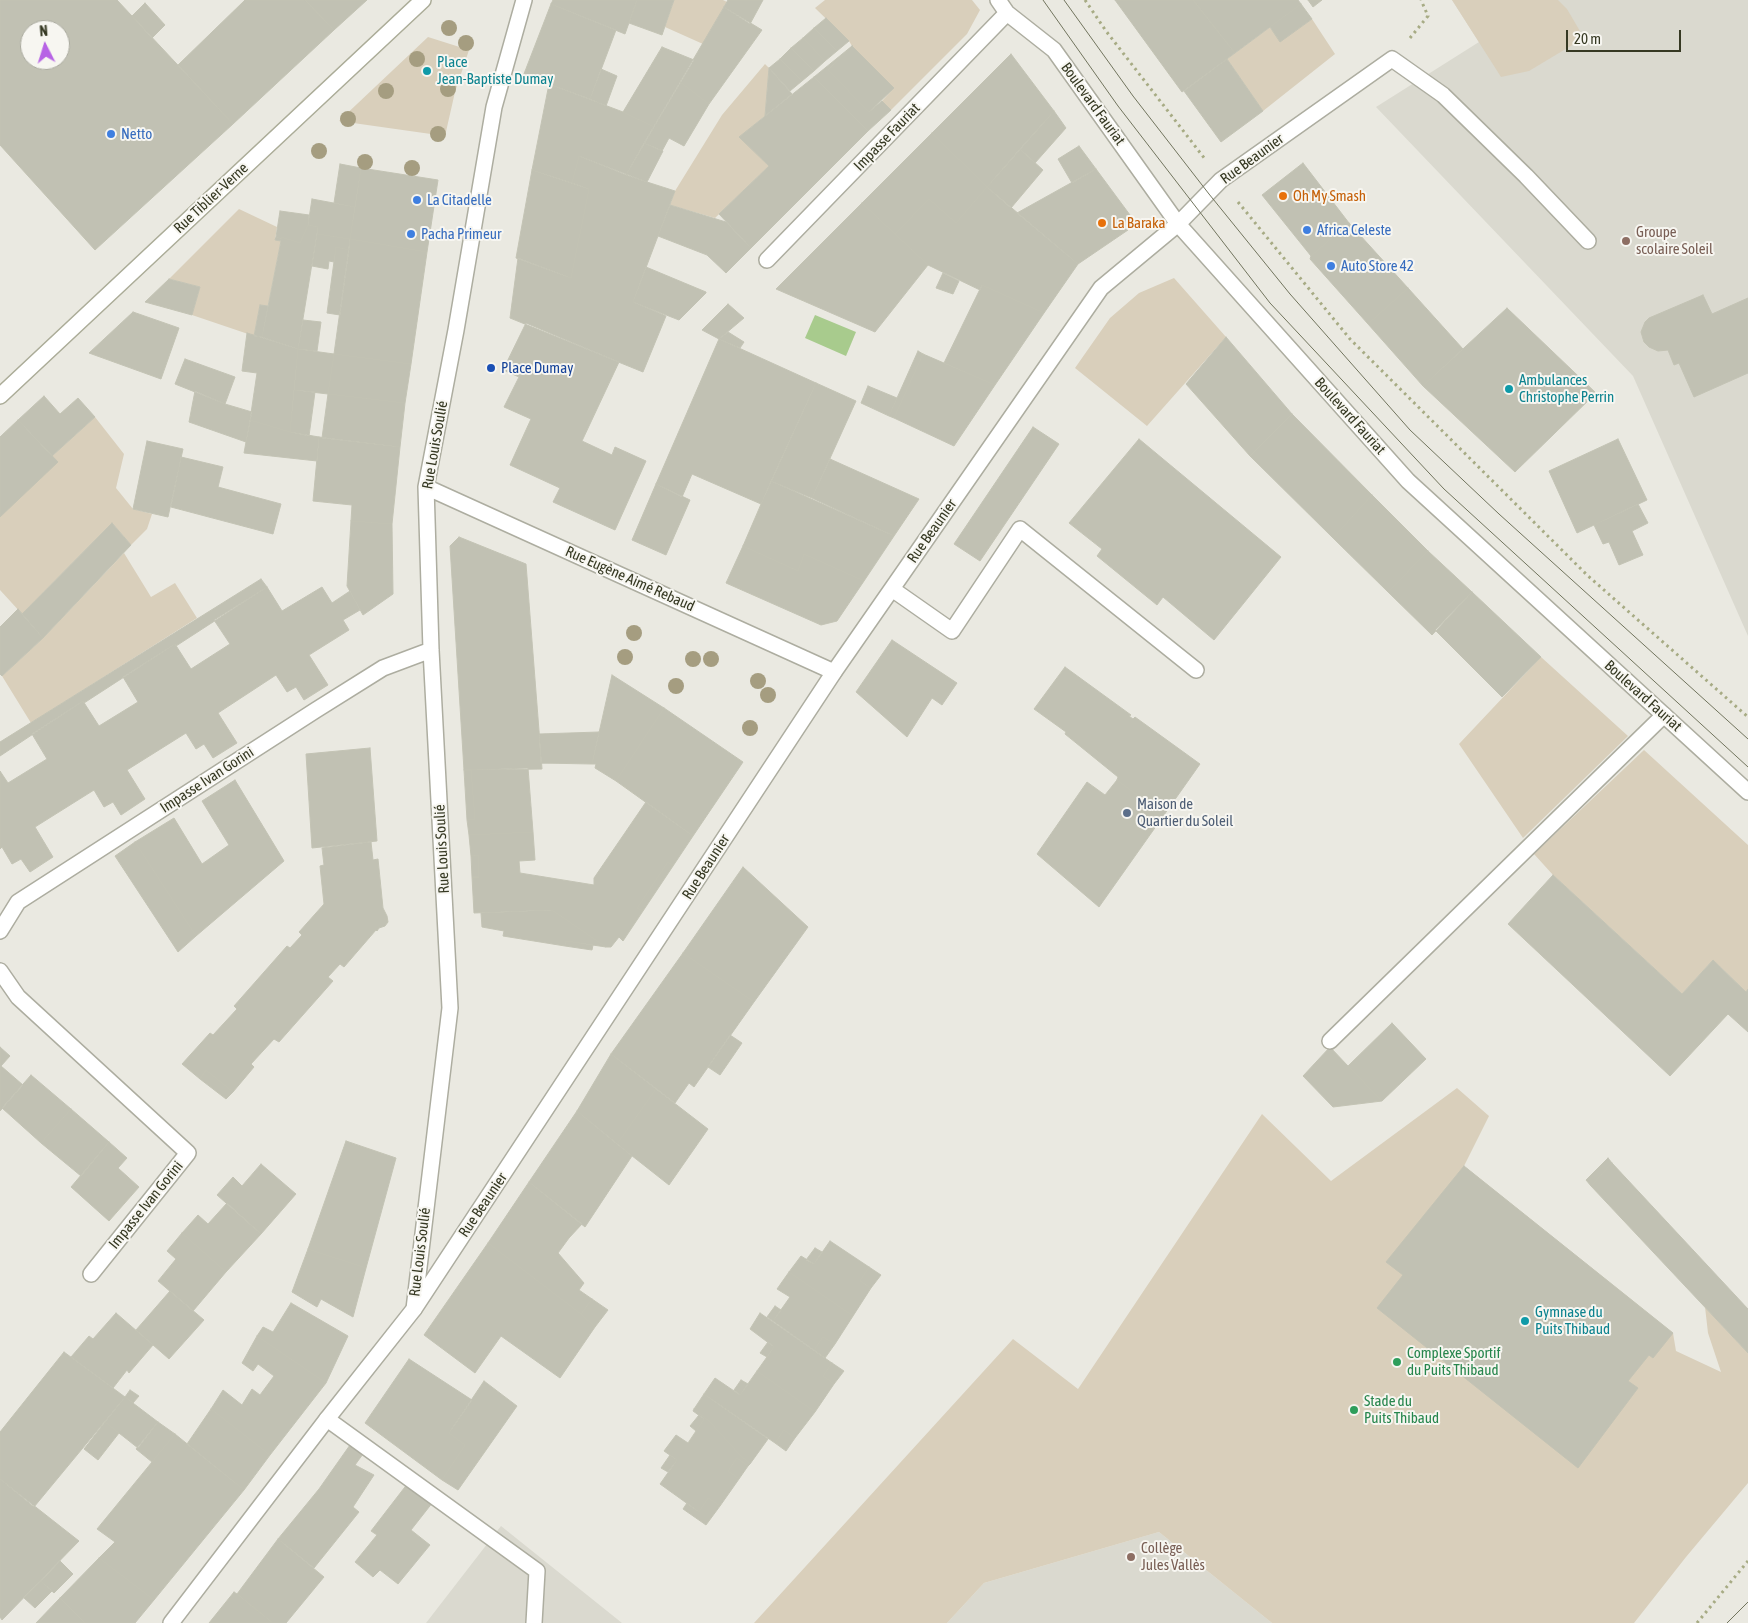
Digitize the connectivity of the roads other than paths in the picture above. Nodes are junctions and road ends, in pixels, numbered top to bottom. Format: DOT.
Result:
graph roads {
  1 [pos="423,0"];
  2 [pos="524,0"];
  3 [pos="998,0"];
  4 [pos="1007,13"];
  5 [pos="1178,224"];
  6 [pos="1588,241"];
  7 [pos="767,260"];
  8 [pos="0,396"];
  9 [pos="426,487"];
  10 [pos="892,590"];
  11 [pos="431,650"];
  12 [pos="1196,670"];
  13 [pos="834,672"];
  14 [pos="1664,715"];
  15 [pos="1748,792"];
  16 [pos="0,931"];
  17 [pos="0,971"];
  18 [pos="1330,1041"];
  19 [pos="91,1274"];
  20 [pos="414,1308"];
  21 [pos="327,1419"];
  22 [pos="171,1623"];
  23 [pos="534,1623"];
  1 -- 8 [label="street, Rue Tiblier-Verne"];
  2 -- 9 [label="street, Rue Louis Soulié"];
  3 -- 4 [label="street, Boulevard Fauriat"];
  4 -- 5 [label="street, Boulevard Fauriat"];
  4 -- 7 [label="street, Impasse Fauriat"];
  5 -- 6 [label="street, Rue Beaunier"];
  5 -- 10 [label="street, Rue Beaunier"];
  5 -- 14 [label="street, Boulevard Fauriat"];
  9 -- 11 [label="street, Rue Louis Soulié"];
  9 -- 13 [label="street, Rue Eugène Aimé Rebaud"];
  10 -- 12 [label="street"];
  10 -- 13 [label="street, Rue Beaunier"];
  11 -- 16 [label="street, Impasse Ivan Gorini"];
  11 -- 20 [label="street, Rue Louis Soulié"];
  13 -- 20 [label="street, Rue Beaunier"];
  14 -- 15 [label="street, Boulevard Fauriat"];
  14 -- 18 [label="street"];
  17 -- 19 [label="street, Impasse Ivan Gorini"];
  20 -- 21 [label="street, Rue Louis Soulié"];
  21 -- 22 [label="street, Rue Louis Soulié"];
  21 -- 23 [label="street"];
}
